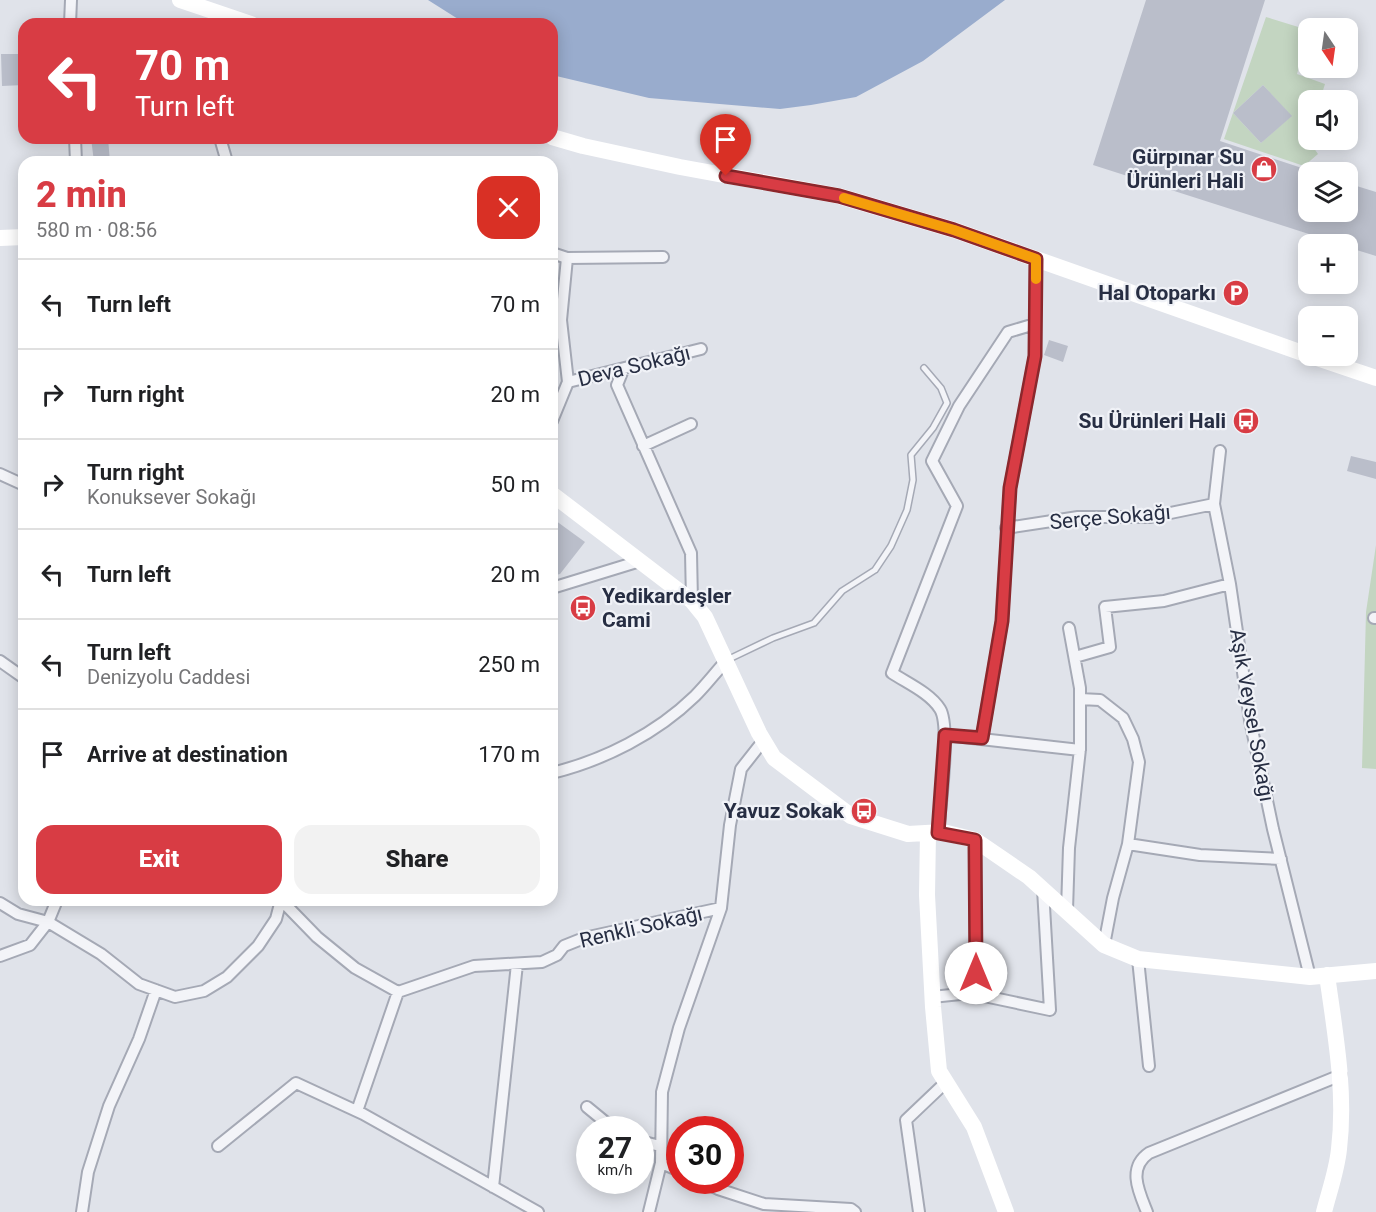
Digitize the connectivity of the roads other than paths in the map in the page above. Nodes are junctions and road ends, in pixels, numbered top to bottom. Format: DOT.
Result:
graph roads {
  1 [pos="71,0"];
  2 [pos="180,0"];
  3 [pos="70,18"];
  4 [pos="233,18"];
  5 [pos="558,139"];
  6 [pos="18,237"];
  7 [pos="0,238"];
  8 [pos="558,255"];
  9 [pos="663,257"];
  10 [pos="567,258"];
  11 [pos="1036,259"];
  12 [pos="558,313"];
  13 [pos="1035,324"];
  14 [pos="558,325"];
  15 [pos="701,349"];
  16 [pos="1298,351"];
  17 [pos="1341,366"];
  18 [pos="924,368"];
  19 [pos="623,370"];
  20 [pos="1376,378"];
  21 [pos="568,382"];
  22 [pos="558,406"];
  23 [pos="691,423"];
  24 [pos="643,446"];
  25 [pos="1220,451"];
  26 [pos="0,474"];
  27 [pos="18,482"];
  28 [pos="558,499"];
  29 [pos="1214,504"];
  30 [pos="1006,528"];
  31 [pos="640,561"];
  32 [pos="1230,584"];
  33 [pos="558,586"];
  34 [pos="692,601"];
  35 [pos="1070,628"];
  36 [pos="1075,657"];
  37 [pos="0,661"];
  38 [pos="726,661"];
  39 [pos="18,674"];
  40 [pos="1080,699"];
  41 [pos="945,735"];
  42 [pos="982,738"];
  43 [pos="763,741"];
  44 [pos="1080,750"];
  45 [pos="558,771"];
  46 [pos="933,833"];
  47 [pos="975,840"];
  48 [pos="1128,844"];
  49 [pos="1281,859"];
  50 [pos="1043,889"];
  51 [pos="0,903"];
  52 [pos="55,906"];
  53 [pos="279,906"];
  54 [pos="287,906"];
  55 [pos="721,908"];
  56 [pos="1066,910"];
  57 [pos="48,922"];
  58 [pos="1104,945"];
  59 [pos="0,956"];
  60 [pos="1138,960"];
  61 [pos="517,964"];
  62 [pos="1376,970"];
  63 [pos="1319,976"];
  64 [pos="156,990"];
  65 [pos="398,992"];
  66 [pos="970,993"];
  67 [pos="932,997"];
  68 [pos="1149,1066"];
  69 [pos="1341,1075"];
  70 [pos="946,1082"];
  71 [pos="587,1107"];
  72 [pos="357,1111"];
  73 [pos="598,1116"];
  74 [pos="654,1144"];
  75 [pos="218,1146"];
  76 [pos="660,1146"];
  77 [pos="661,1162"];
  78 [pos="666,1164"];
  79 [pos="493,1187"];
  80 [pos="733,1194"];
  81 [pos="82,1212"];
  82 [pos="538,1212"];
  83 [pos="649,1212"];
  84 [pos="855,1212"];
  85 [pos="919,1212"];
  86 [pos="1006,1212"];
  87 [pos="1147,1212"];
  88 [pos="1324,1212"];
  1 -- 3 [label="street"];
  2 -- 4 [label="street"];
  5 -- 11 [label="street"];
  6 -- 7 [label="street"];
  8 -- 10 [label="street"];
  9 -- 10 [label="street"];
  10 -- 12 [label="street"];
  11 -- 13 [label="street"];
  11 -- 16 [label="street"];
  13 -- 30 [label="street"];
  13 -- 41 [label="street"];
  14 -- 21 [label="street"];
  15 -- 19 [label="street, Deva Sokağı"];
  17 -- 20 [label="street"];
  18 -- 38 [label="lane"];
  19 -- 21 [label="street, Deva Sokağı"];
  19 -- 24 [label="street"];
  21 -- 22 [label="street"];
  23 -- 24 [label="street"];
  24 -- 34 [label="street"];
  25 -- 29 [label="street, Aşık Veysel Sokağı"];
  26 -- 27 [label="street"];
  28 -- 31 [label="street"];
  29 -- 30 [label="street, Serçe Sokağı"];
  29 -- 32 [label="street, Aşık Veysel Sokağı"];
  30 -- 42 [label="street"];
  31 -- 33 [label="street"];
  31 -- 34 [label="street"];
  32 -- 36 [label="street"];
  32 -- 49 [label="street, Aşık Veysel Sokağı"];
  34 -- 38 [label="street"];
  35 -- 36 [label="street"];
  36 -- 40 [label="street"];
  37 -- 39 [label="street"];
  38 -- 43 [label="street"];
  38 -- 45 [label="street"];
  40 -- 44 [label="street"];
  40 -- 48 [label="street"];
  41 -- 42 [label="street"];
  41 -- 46 [label="street"];
  42 -- 44 [label="street"];
  43 -- 46 [label="street"];
  43 -- 55 [label="street"];
  44 -- 56 [label="street"];
  46 -- 47 [label="street"];
  46 -- 67 [label="street"];
  47 -- 50 [label="street"];
  47 -- 66 [label="street"];
  48 -- 49 [label="street"];
  48 -- 58 [label="street"];
  49 -- 63 [label="street, Aşık Veysel Sokağı"];
  50 -- 56 [label="street"];
  50 -- 66 [label="street"];
  51 -- 57 [label="street"];
  52 -- 57 [label="street"];
  53 -- 64 [label="street"];
  54 -- 65 [label="street"];
  55 -- 61 [label="street, Renkli Sokağı"];
  55 -- 76 [label="street"];
  56 -- 58 [label="street"];
  57 -- 59 [label="street"];
  57 -- 64 [label="street"];
  58 -- 60 [label="street"];
  60 -- 63 [label="street"];
  60 -- 68 [label="street"];
  61 -- 65 [label="street, Renkli Sokağı"];
  61 -- 79 [label="street"];
  62 -- 63 [label="street"];
  63 -- 69 [label="street"];
  64 -- 81 [label="street"];
  65 -- 72 [label="street"];
  66 -- 67 [label="street"];
  67 -- 70 [label="street"];
  69 -- 87 [label="street"];
  69 -- 88 [label="street"];
  70 -- 85 [label="street"];
  70 -- 86 [label="street"];
  71 -- 73 [label="street"];
  72 -- 75 [label="street"];
  72 -- 79 [label="street"];
  74 -- 76 [label="street"];
  76 -- 77 [label="street"];
  77 -- 78 [label="street"];
  77 -- 83 [label="street"];
  79 -- 82 [label="street"];
  80 -- 84 [label="street"];
}
